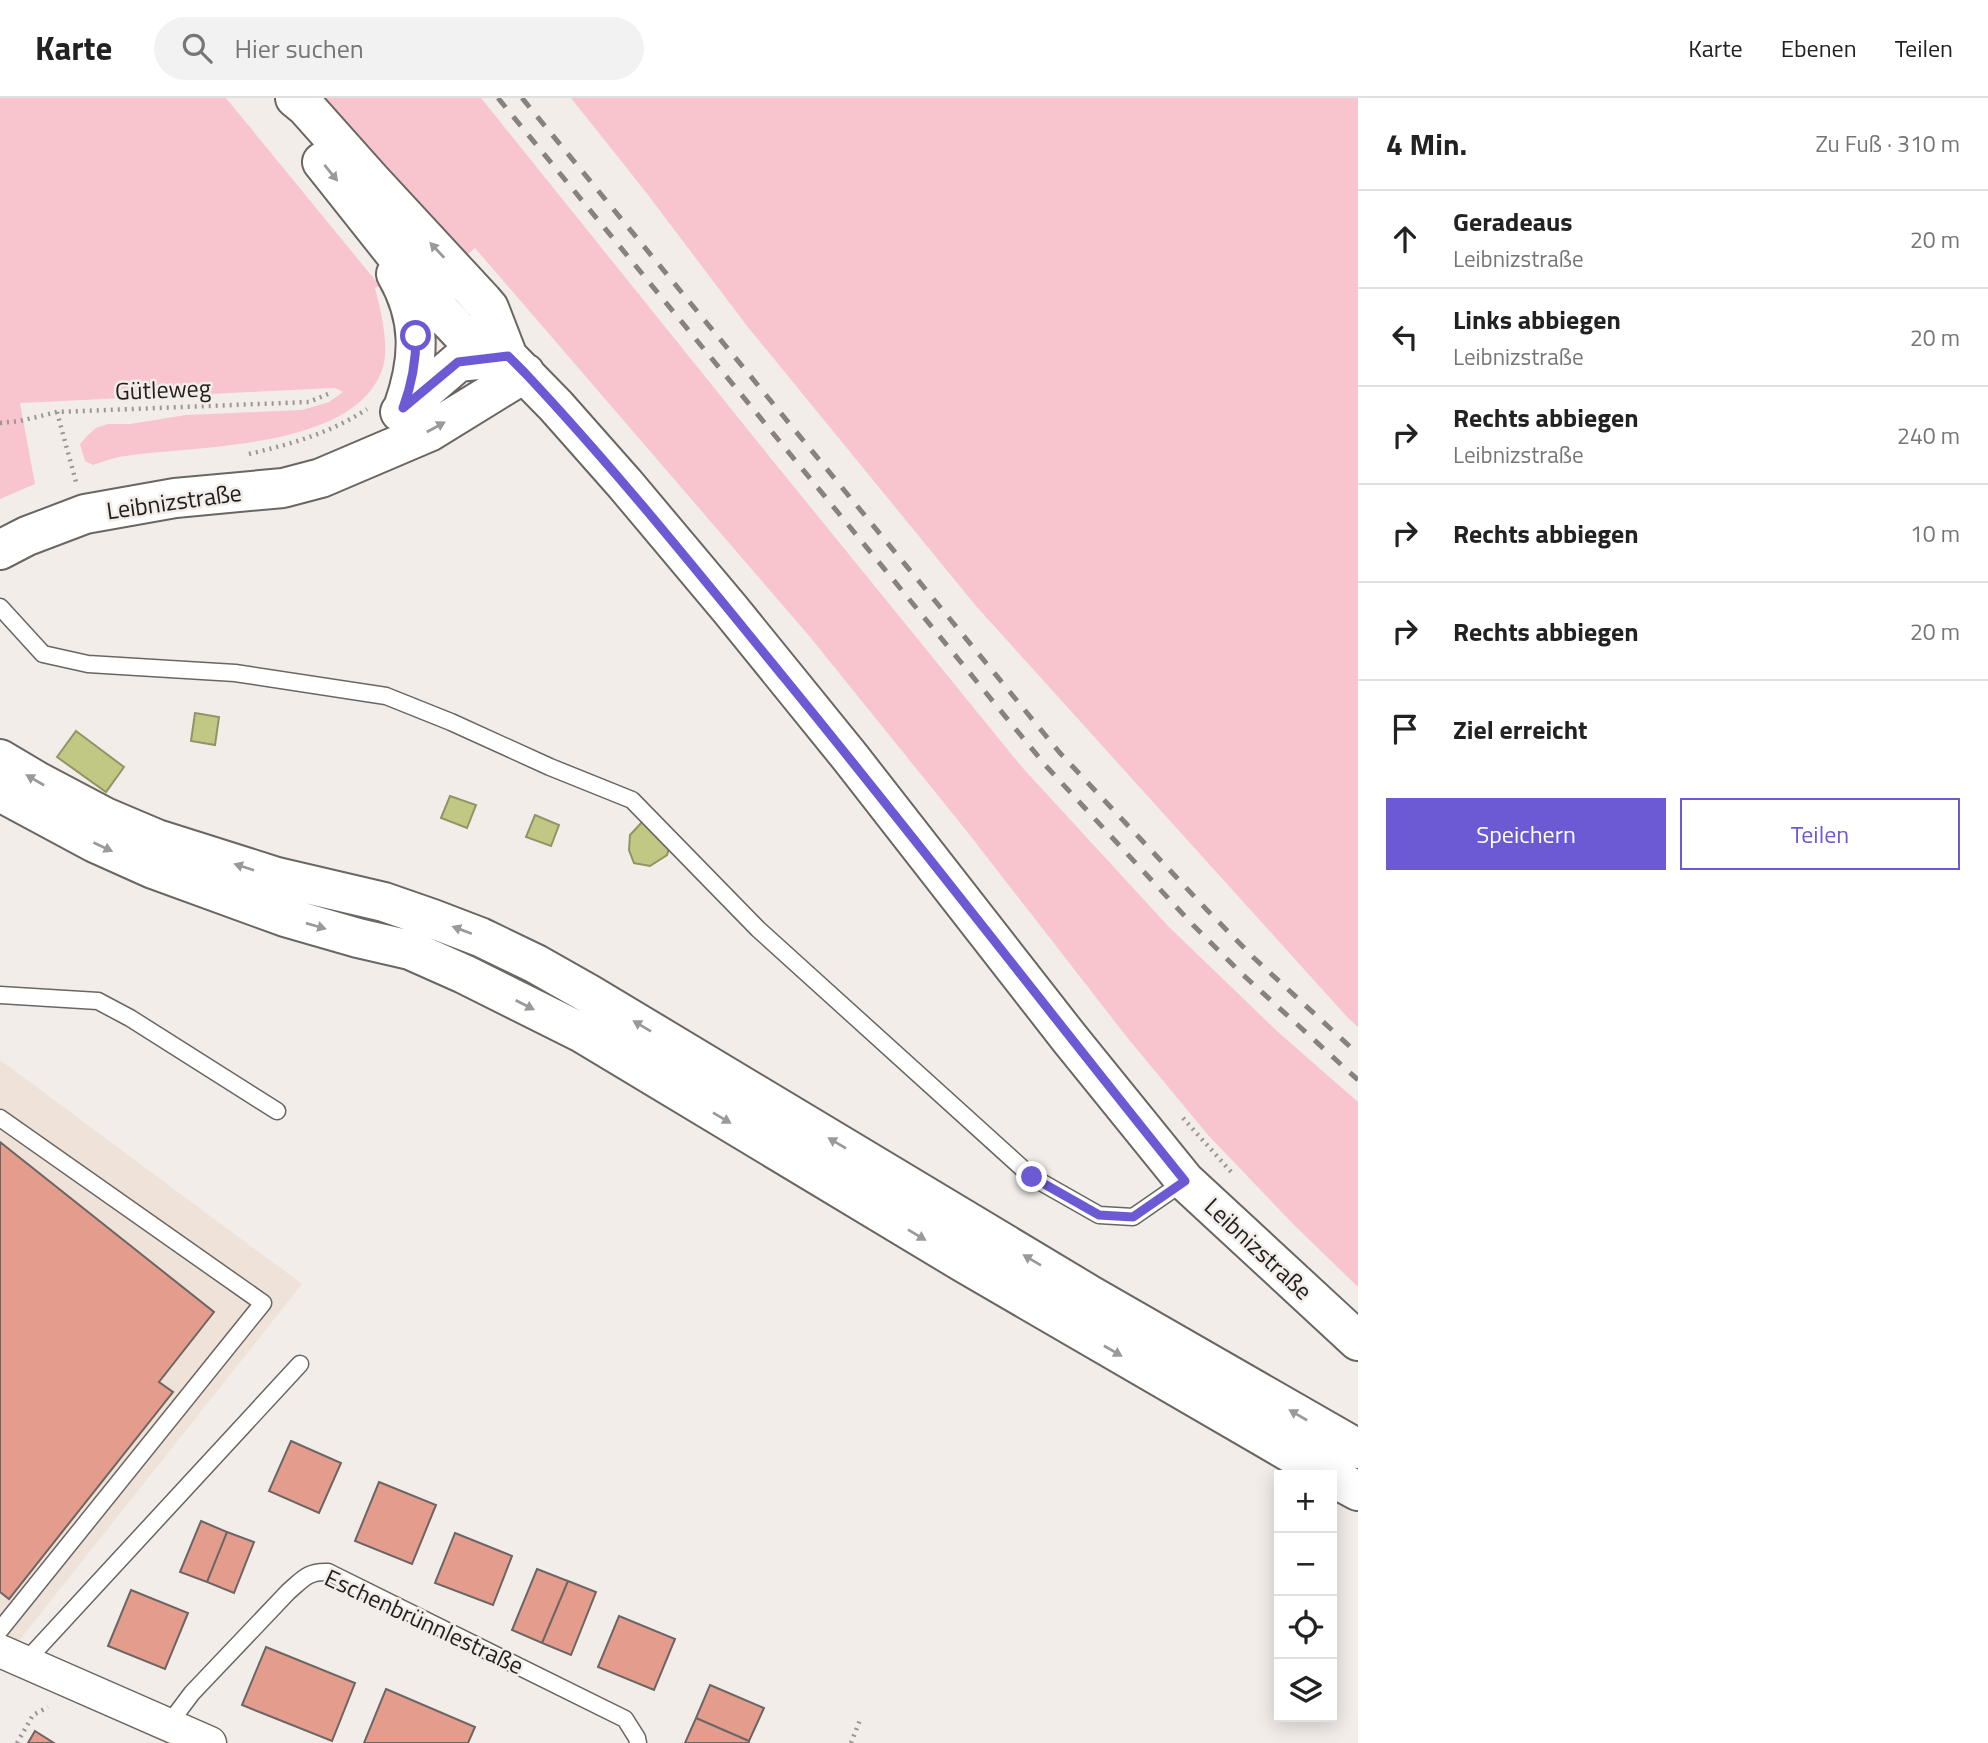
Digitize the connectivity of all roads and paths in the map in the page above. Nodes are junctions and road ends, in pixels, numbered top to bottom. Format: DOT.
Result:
graph roads {
  1 [pos="277,98"];
  2 [pos="295,98"];
  3 [pos="360,208"];
  4 [pos="517,365"];
  5 [pos="328,394"];
  6 [pos="387,407"];
  7 [pos="57,412"];
  8 [pos="0,423"];
  9 [pos="237,455"];
  10 [pos="352,466"];
  11 [pos="65,482"];
  12 [pos="80,496"];
  13 [pos="0,550"];
  14 [pos="0,607"];
  15 [pos="0,759"];
  16 [pos="0,792"];
  17 [pos="0,995"];
  18 [pos="277,1111"];
  19 [pos="0,1118"];
  20 [pos="1185,1181"];
  21 [pos="1358,1341"];
  22 [pos="300,1364"];
  23 [pos="1358,1449"];
  24 [pos="1320,1470"];
  25 [pos="1337,1480"];
  26 [pos="1358,1491"];
  27 [pos="0,1630"];
  28 [pos="6,1654"];
  29 [pos="62,1678"];
  30 [pos="860,1720"];
  31 [pos="168,1725"];
  32 [pos="16,1743"];
  33 [pos="210,1743"];
  34 [pos="638,1743"];
  35 [pos="851,1743"];
  1 -- 3 [label="main road, one-way"];
  4 -- 2 [label="main road, one-way"];
  3 -- 4 [label="main road"];
  3 -- 6 [label="main road, Leibnizstraße"];
  4 -- 6 [label="main road, Leibnizstraße"];
  10 -- 4 [label="main road, Leibnizstraße, one-way"];
  4 -- 20 [label="main road, Leibnizstraße"];
  5 -- 7 [label="path, Gütleweg"];
  6 -- 9 [label="path"];
  6 -- 10 [label="main road, Leibnizstraße"];
  7 -- 8 [label="path, Gütleweg"];
  7 -- 12 [label="path"];
  10 -- 12 [label="main road, Leibnizstraße"];
  11 -- 12 [label="path"];
  12 -- 13 [label="main road, Leibnizstraße"];
  14 -- 20 [label="lane"];
  23 -- 15 [label="main road, one-way"];
  16 -- 24 [label="main road, one-way"];
  17 -- 18 [label="lane"];
  19 -- 27 [label="lane"];
  20 -- 21 [label="main road, Leibnizstraße"];
  22 -- 28 [label="lane"];
  25 -- 26 [label="main road"];
  28 -- 29 [label="street"];
  29 -- 31 [label="street"];
  29 -- 32 [label="path"];
  30 -- 35 [label="path"];
  31 -- 33 [label="street"];
  31 -- 34 [label="lane, Eschenbrünnlestraße"];
}
